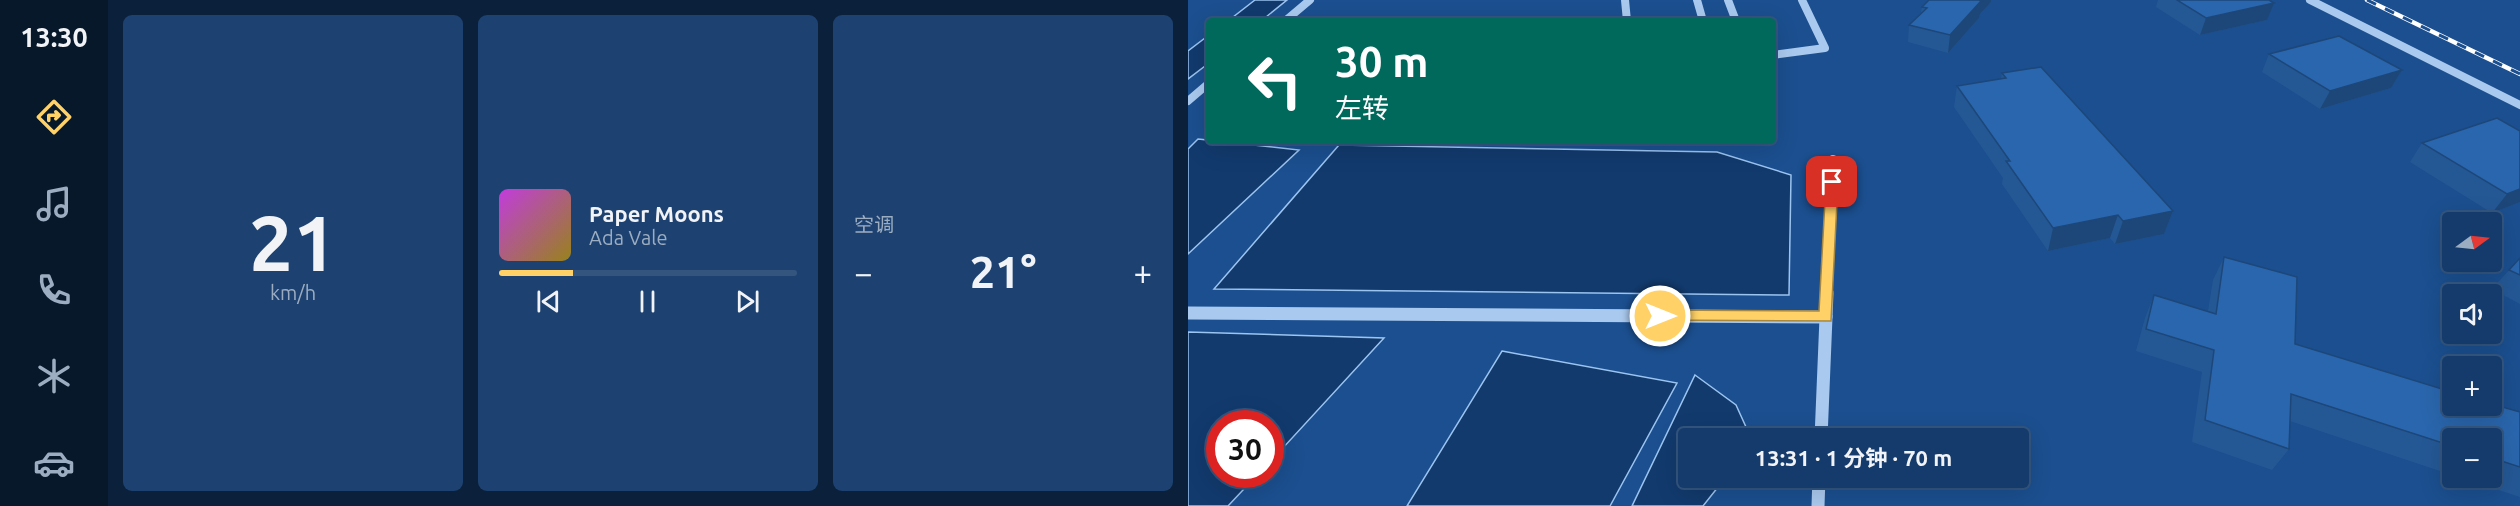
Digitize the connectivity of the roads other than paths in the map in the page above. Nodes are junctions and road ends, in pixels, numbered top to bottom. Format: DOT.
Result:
graph roads {
  1 [pos="1310,0"];
  2 [pos="1625,0"];
  3 [pos="1697,0"];
  4 [pos="1728,0"];
  5 [pos="1802,0"];
  6 [pos="2310,0"];
  7 [pos="1289,18"];
  8 [pos="1627,18"];
  9 [pos="1702,18"];
  10 [pos="1735,18"];
  11 [pos="1776,55"];
  12 [pos="1206,85"];
  13 [pos="1190,97"];
  14 [pos="2520,105"];
  15 [pos="1833,159"];
  16 [pos="1188,313"];
  17 [pos="1826,317"];
  18 [pos="1821,428"];
  19 [pos="1819,488"];
  20 [pos="1818,506"];
  1 -- 7 [label="street"];
  2 -- 8 [label="street"];
  3 -- 9 [label="street"];
  4 -- 10 [label="street"];
  5 -- 11 [label="street"];
  6 -- 14 [label="street"];
  12 -- 13 [label="street"];
  15 -- 17 [label="street"];
  16 -- 17 [label="street"];
  17 -- 18 [label="street"];
  19 -- 20 [label="street"];
}
